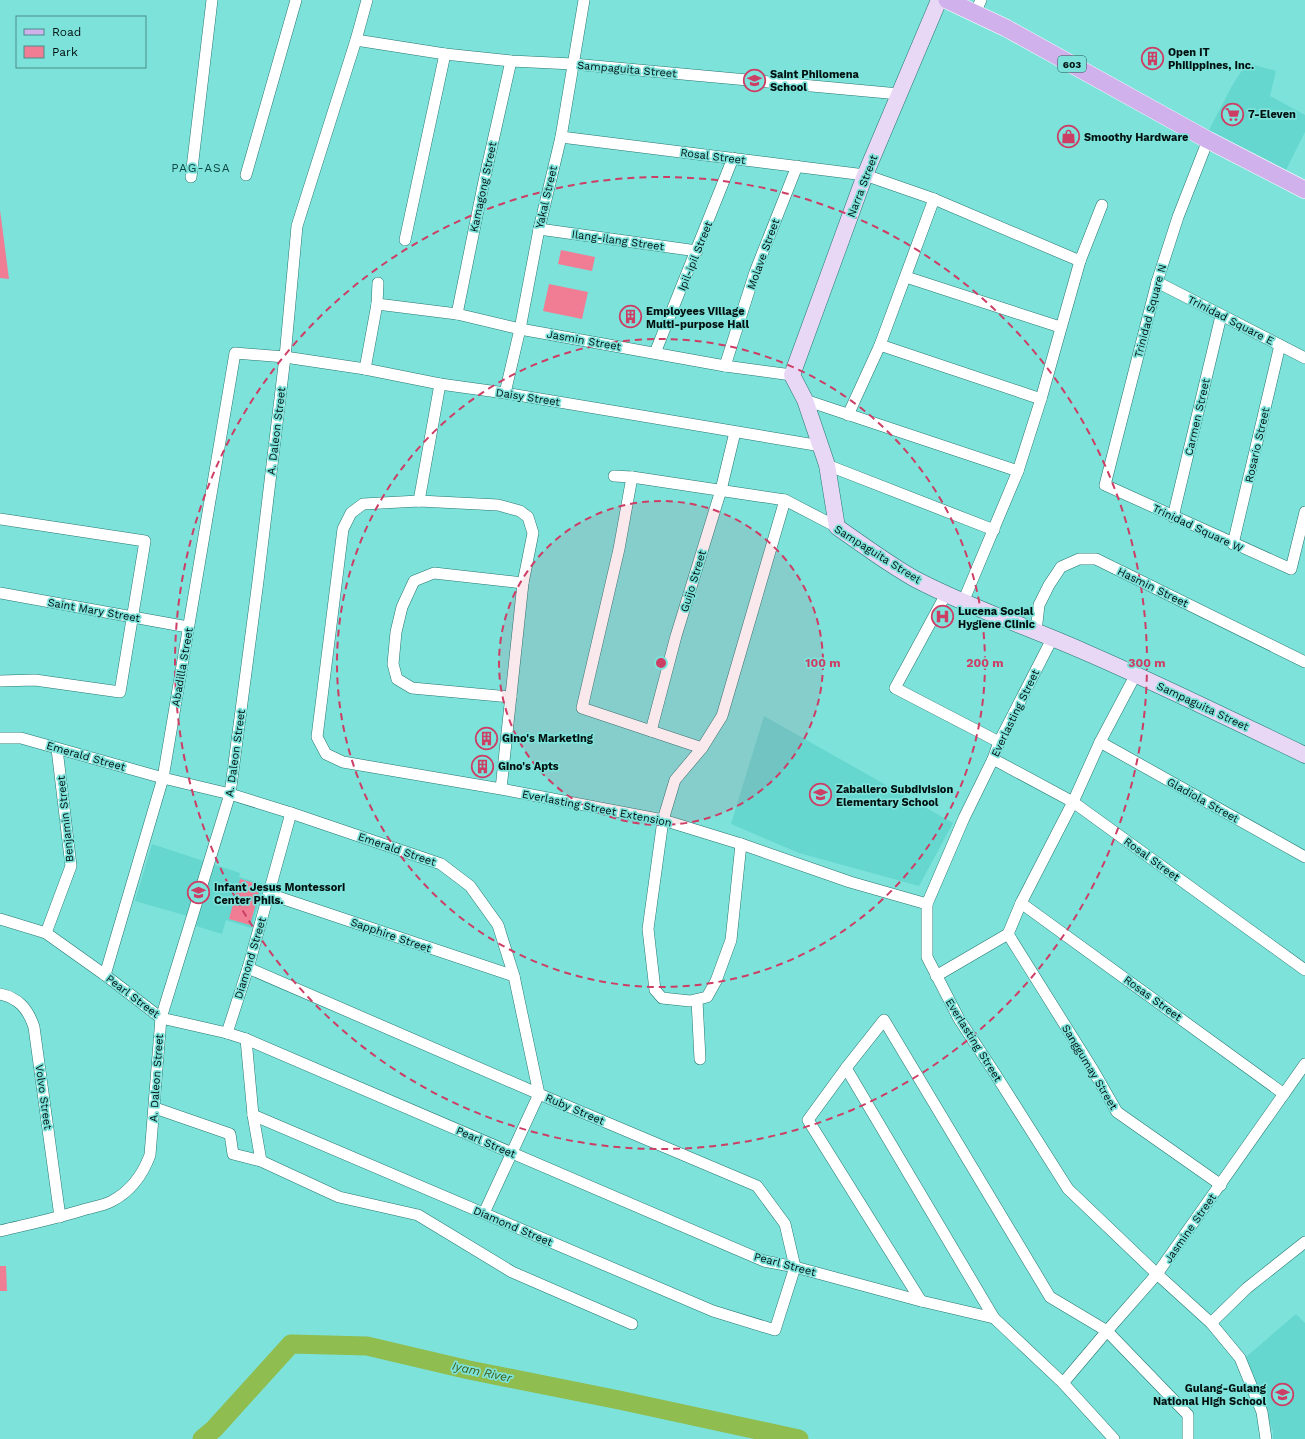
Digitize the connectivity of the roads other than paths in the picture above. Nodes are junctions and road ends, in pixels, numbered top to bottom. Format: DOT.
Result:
graph roads {
  1 [pos="212,0"];
  2 [pos="296,0"];
  3 [pos="367,0"];
  4 [pos="584,0"];
  5 [pos="940,0"];
  6 [pos="947,0"];
  7 [pos="978,6"];
  8 [pos="356,40"];
  9 [pos="445,54"];
  10 [pos="511,61"];
  11 [pos="573,64"];
  12 [pos="899,94"];
  13 [pos="561,137"];
  14 [pos="1208,140"];
  15 [pos="733,158"];
  16 [pos="797,166"];
  17 [pos="246,175"];
  18 [pos="865,176"];
  19 [pos="191,177"];
  20 [pos="1305,190"];
  21 [pos="934,199"];
  22 [pos="1102,205"];
  23 [pos="539,229"];
  24 [pos="405,240"];
  25 [pos="697,251"];
  26 [pos="1080,261"];
  27 [pos="906,277"];
  28 [pos="1157,282"];
  29 [pos="378,283"];
  30 [pos="377,304"];
  31 [pos="457,314"];
  32 [pos="1222,316"];
  33 [pos="1060,327"];
  34 [pos="520,329"];
  35 [pos="880,345"];
  36 [pos="1280,345"];
  37 [pos="235,353"];
  38 [pos="655,353"];
  39 [pos="285,357"];
  40 [pos="1305,358"];
  41 [pos="725,366"];
  42 [pos="365,369"];
  43 [pos="792,375"];
  44 [pos="440,384"];
  45 [pos="505,393"];
  46 [pos="1041,399"];
  47 [pos="805,400"];
  48 [pos="848,414"];
  49 [pos="735,432"];
  50 [pos="821,446"];
  51 [pos="827,465"];
  52 [pos="1018,471"];
  53 [pos="614,476"];
  54 [pos="632,478"];
  55 [pos="1105,486"];
  56 [pos="721,490"];
  57 [pos="785,500"];
  58 [pos="419,501"];
  59 [pos="1305,512"];
  60 [pos="1173,517"];
  61 [pos="0,519"];
  62 [pos="837,527"];
  63 [pos="994,530"];
  64 [pos="1233,544"];
  65 [pos="523,583"];
  66 [pos="0,593"];
  67 [pos="946,594"];
  68 [pos="963,602"];
  69 [pos="132,617"];
  70 [pos="188,627"];
  71 [pos="1036,631"];
  72 [pos="1053,637"];
  73 [pos="1305,662"];
  74 [pos="1136,674"];
  75 [pos="0,681"];
  76 [pos="511,698"];
  77 [pos="651,731"];
  78 [pos="0,738"];
  79 [pos="999,742"];
  80 [pos="1100,742"];
  81 [pos="702,748"];
  82 [pos="58,749"];
  83 [pos="1305,754"];
  84 [pos="993,759"];
  85 [pos="163,778"];
  86 [pos="501,789"];
  87 [pos="230,794"];
  88 [pos="1074,802"];
  89 [pos="291,813"];
  90 [pos="663,820"];
  91 [pos="741,844"];
  92 [pos="1305,857"];
  93 [pos="269,894"];
  94 [pos="1021,903"];
  95 [pos="927,904"];
  96 [pos="0,919"];
  97 [pos="46,934"];
  98 [pos="1008,934"];
  99 [pos="248,968"];
  100 [pos="1305,970"];
  101 [pos="105,975"];
  102 [pos="514,976"];
  103 [pos="936,976"];
  104 [pos="0,994"];
  105 [pos="697,1000"];
  106 [pos="160,1018"];
  107 [pos="227,1032"];
  108 [pos="246,1039"];
  109 [pos="700,1059"];
  110 [pos="1305,1064"];
  111 [pos="846,1068"];
  112 [pos="539,1094"];
  113 [pos="1284,1094"];
  114 [pos="155,1108"];
  115 [pos="253,1115"];
  116 [pos="512,1154"];
  117 [pos="261,1161"];
  118 [pos="1221,1185"];
  119 [pos="484,1214"];
  120 [pos="60,1217"];
  121 [pos="0,1231"];
  122 [pos="1305,1242"];
  123 [pos="795,1267"];
  124 [pos="1157,1274"];
  125 [pos="921,1301"];
  126 [pos="994,1318"];
  127 [pos="1211,1323"];
  128 [pos="632,1324"];
  129 [pos="1107,1331"];
  130 [pos="1063,1383"];
  131 [pos="1114,1439"];
  132 [pos="1188,1439"];
  133 [pos="1266,1439"];
  1 -- 19 [label="street"];
  2 -- 17 [label="street"];
  3 -- 8 [label="street, A. Daleon Street"];
  4 -- 11 [label="street, Yakal Street"];
  5 -- 12 [label="street, Narra Street"];
  6 -- 7 [label="main road, 603"];
  7 -- 14 [label="main road, 603"];
  8 -- 9 [label="street, Sampaguita Street"];
  8 -- 39 [label="street, A. Daleon Street"];
  9 -- 10 [label="street, Sampaguita Street"];
  9 -- 24 [label="street"];
  10 -- 11 [label="street, Sampaguita Street"];
  10 -- 31 [label="street, Kamagong Street"];
  11 -- 12 [label="street, Sampaguita Street"];
  11 -- 13 [label="street, Yakal Street"];
  12 -- 18 [label="street, Narra Street"];
  13 -- 15 [label="street, Rosal Street"];
  13 -- 23 [label="street, Yakal Street"];
  14 -- 20 [label="main road, 603"];
  14 -- 28 [label="street, Trinidad Square N"];
  15 -- 16 [label="street, Rosal Street"];
  15 -- 25 [label="street, Ipil-ipil Street"];
  16 -- 18 [label="street, Rosal Street"];
  16 -- 41 [label="street, Molave Street"];
  18 -- 21 [label="street, Rosal Street"];
  18 -- 43 [label="street, Narra Street"];
  21 -- 26 [label="street, Rosal Street"];
  21 -- 27 [label="street"];
  22 -- 26 [label="street"];
  23 -- 25 [label="street, Ilang-ilang Street"];
  23 -- 34 [label="street, Yakal Street"];
  25 -- 38 [label="street, Ipil-ipil Street"];
  26 -- 33 [label="street"];
  27 -- 33 [label="street"];
  27 -- 35 [label="street"];
  28 -- 32 [label="street, Trinidad Square E"];
  28 -- 55 [label="street, Trinidad Square N"];
  29 -- 30 [label="street"];
  30 -- 31 [label="street, Jasmin Street"];
  30 -- 42 [label="street"];
  31 -- 34 [label="street, Jasmin Street"];
  32 -- 36 [label="street, Trinidad Square E"];
  32 -- 60 [label="street, Carmen Street"];
  33 -- 46 [label="street"];
  34 -- 38 [label="street, Jasmin Street"];
  34 -- 45 [label="street, Yakal Street"];
  35 -- 46 [label="street"];
  35 -- 48 [label="street"];
  36 -- 40 [label="street, Trinidad Square E"];
  36 -- 64 [label="street, Rosario Street"];
  37 -- 39 [label="street, Daisy Street"];
  37 -- 70 [label="street, Abadilla Street"];
  38 -- 41 [label="street, Jasmin Street"];
  39 -- 42 [label="street, Daisy Street"];
  39 -- 87 [label="street, A. Daleon Street"];
  41 -- 43 [label="street, Jasmin Street"];
  42 -- 44 [label="street, Daisy Street"];
  43 -- 47 [label="street"];
  44 -- 45 [label="street, Daisy Street"];
  44 -- 58 [label="street"];
  45 -- 49 [label="street, Daisy Street"];
  46 -- 52 [label="street"];
  47 -- 48 [label="street"];
  47 -- 50 [label="street"];
  48 -- 52 [label="street"];
  49 -- 50 [label="street, Daisy Street"];
  49 -- 56 [label="street, Guijo Street"];
  50 -- 51 [label="street"];
  51 -- 62 [label="street"];
  51 -- 63 [label="street"];
  52 -- 63 [label="street"];
  53 -- 54 [label="street, Sampaguita Street"];
  54 -- 56 [label="street, Sampaguita Street"];
  54 -- 77 [label="street"];
  55 -- 60 [label="street, Trinidad Square W"];
  56 -- 57 [label="street, Sampaguita Street"];
  56 -- 77 [label="street, Guijo Street"];
  57 -- 62 [label="street, Sampaguita Street"];
  57 -- 81 [label="street"];
  58 -- 65 [label="street"];
  58 -- 86 [label="street, Everlasting Street Extension"];
  59 -- 64 [label="street, Trinidad Square W"];
  60 -- 64 [label="street, Trinidad Square W"];
  61 -- 69 [label="street"];
  62 -- 67 [label="street, Sampaguita Street"];
  63 -- 68 [label="street"];
  65 -- 76 [label="street"];
  65 -- 76 [label="street"];
  66 -- 69 [label="street, Saint Mary Street"];
  67 -- 68 [label="street, Sampaguita Street"];
  67 -- 79 [label="street"];
  68 -- 71 [label="street, Sampaguita Street"];
  69 -- 70 [label="street, Saint Mary Street"];
  69 -- 75 [label="street"];
  70 -- 85 [label="street, Abadilla Street"];
  71 -- 72 [label="street, Sampaguita Street"];
  71 -- 73 [label="street, Hasmin Street"];
  72 -- 74 [label="street, Sampaguita Street"];
  72 -- 79 [label="street, Everlasting Street"];
  74 -- 80 [label="street"];
  74 -- 83 [label="street, Sampaguita Street"];
  76 -- 86 [label="street"];
  77 -- 81 [label="street"];
  78 -- 82 [label="street, Emerald Street"];
  79 -- 84 [label="street, Everlasting Street"];
  80 -- 88 [label="street"];
  80 -- 92 [label="street, Gladiola Street"];
  81 -- 90 [label="street"];
  82 -- 85 [label="street, Emerald Street"];
  82 -- 97 [label="street, Benjamin Street"];
  84 -- 88 [label="street, Rosal Street"];
  84 -- 95 [label="street, Everlasting Street"];
  85 -- 87 [label="street, Emerald Street"];
  85 -- 101 [label="street, Abadilla Street"];
  86 -- 90 [label="street, Everlasting Street Extension"];
  87 -- 89 [label="street, Emerald Street"];
  87 -- 106 [label="street, A. Daleon Street"];
  88 -- 94 [label="street"];
  88 -- 100 [label="street, Rosal Street"];
  89 -- 93 [label="street, Diamond Street"];
  89 -- 102 [label="street, Emerald Street"];
  90 -- 91 [label="street, Everlasting Street Extension"];
  90 -- 105 [label="street"];
  91 -- 95 [label="street, Everlasting Street Extension"];
  91 -- 105 [label="street"];
  93 -- 99 [label="street, Diamond Street"];
  93 -- 102 [label="street, Sapphire Street"];
  94 -- 98 [label="street"];
  94 -- 113 [label="street, Rosas Street"];
  95 -- 103 [label="street, Everlasting Street"];
  96 -- 97 [label="street, Pearl Street"];
  97 -- 101 [label="street, Pearl Street"];
  98 -- 103 [label="street"];
  98 -- 118 [label="street, Sanggumay Street"];
  99 -- 107 [label="street, Diamond Street"];
  99 -- 112 [label="street, Ruby Street"];
  101 -- 106 [label="street, Pearl Street"];
  102 -- 112 [label="street, Emerald Street"];
  103 -- 124 [label="street, Everlasting Street"];
  104 -- 120 [label="street, Volvo Street"];
  105 -- 109 [label="street"];
  106 -- 107 [label="street, Pearl Street"];
  106 -- 114 [label="street, A. Daleon Street"];
  107 -- 108 [label="street, Pearl Street"];
  108 -- 115 [label="street"];
  108 -- 116 [label="street, Pearl Street"];
  110 -- 113 [label="street, Jasmine Street"];
  111 -- 125 [label="street"];
  111 -- 126 [label="street"];
  111 -- 129 [label="street"];
  112 -- 116 [label="street"];
  112 -- 123 [label="street, Ruby Street"];
  113 -- 118 [label="street, Jasmine Street"];
  114 -- 117 [label="street"];
  114 -- 120 [label="street, A. Daleon Street"];
  115 -- 117 [label="street"];
  115 -- 119 [label="street, Diamond Street"];
  116 -- 119 [label="street"];
  116 -- 123 [label="street, Pearl Street"];
  117 -- 128 [label="street"];
  118 -- 124 [label="street, Jasmine Street"];
  119 -- 123 [label="street, Diamond Street"];
  120 -- 121 [label="street, A. Daleon Street"];
  122 -- 127 [label="street"];
  123 -- 125 [label="street, Pearl Street"];
  124 -- 127 [label="street, Everlasting Street"];
  124 -- 129 [label="street, Jasmine Street"];
  125 -- 126 [label="street, Pearl Street"];
  126 -- 130 [label="street"];
  127 -- 133 [label="street, Everlasting Street"];
  129 -- 130 [label="street, Jasmine Street"];
  129 -- 132 [label="street"];
  130 -- 131 [label="street"];
}
